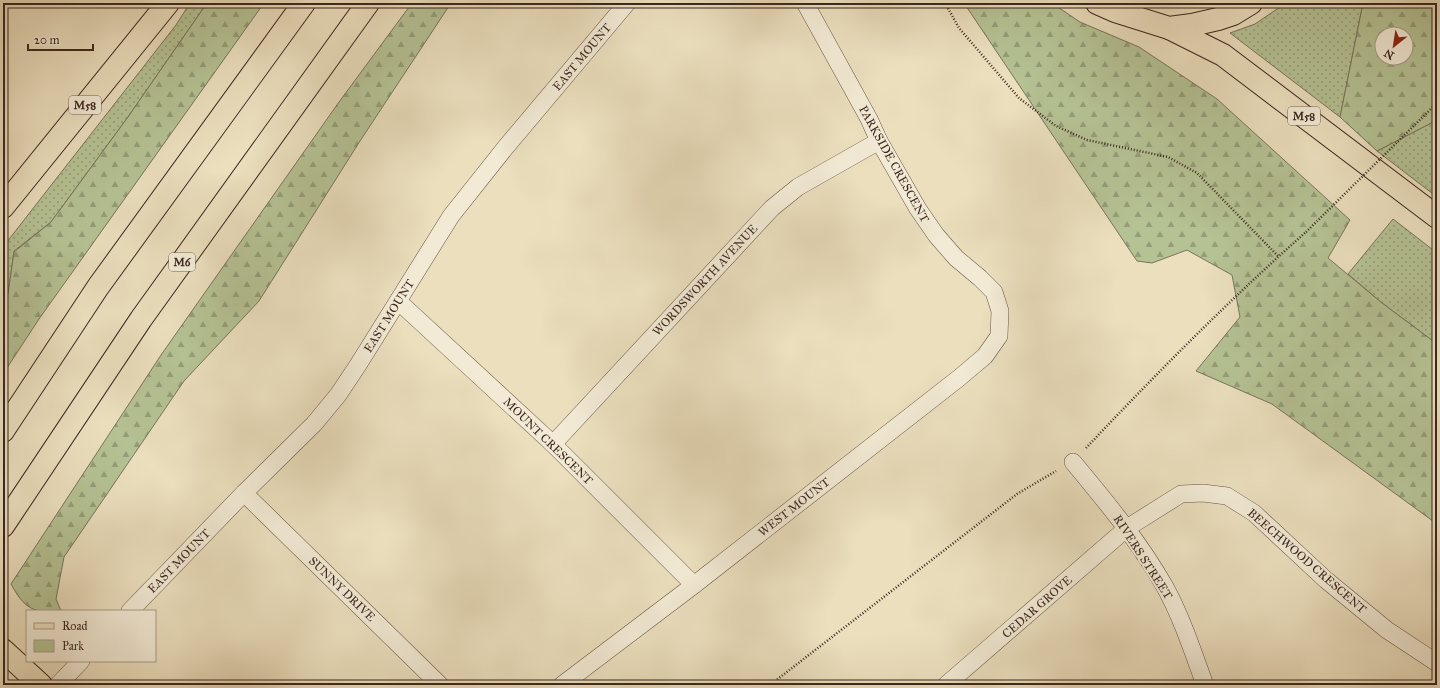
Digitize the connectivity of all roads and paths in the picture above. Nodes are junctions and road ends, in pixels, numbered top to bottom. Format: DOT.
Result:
graph roads {
  1 [pos="168,3"];
  2 [pos="304,3"];
  3 [pos="368,3"];
  4 [pos="627,3"];
  5 [pos="805,3"];
  6 [pos="945,3"];
  7 [pos="1097,3"];
  8 [pos="1251,3"];
  9 [pos="1169,28"];
  10 [pos="1437,104"];
  11 [pos="879,141"];
  12 [pos="3,207"];
  13 [pos="1437,217"];
  14 [pos="1278,256"];
  15 [pos="398,300"];
  16 [pos="1000,311"];
  17 [pos="3,431"];
  18 [pos="552,444"];
  19 [pos="1073,462"];
  20 [pos="244,493"];
  21 [pos="3,526"];
  22 [pos="1127,528"];
  23 [pos="694,585"];
  24 [pos="131,610"];
  25 [pos="3,650"];
  26 [pos="80,662"];
  27 [pos="1437,663"];
  28 [pos="41,685"];
  29 [pos="58,685"];
  30 [pos="440,685"];
  31 [pos="562,685"];
  32 [pos="770,685"];
  33 [pos="946,685"];
  34 [pos="1205,685"];
  1 -- 12 [label="main road, M58"];
  2 -- 17 [label="main road"];
  3 -- 21 [label="main road, M6"];
  4 -- 15 [label="street, EAST MOUNT"];
  5 -- 11 [label="street, PARKSIDE CRESCENT"];
  6 -- 14 [label="path"];
  7 -- 9 [label="main road, M58"];
  8 -- 9 [label="main road, M58"];
  9 -- 13 [label="main road, M58"];
  10 -- 14 [label="path, bridge"];
  11 -- 16 [label="street, PARKSIDE CRESCENT"];
  11 -- 18 [label="street, WORDSWORTH AVENUE"];
  14 -- 19 [label="path"];
  15 -- 18 [label="street, MOUNT CRESCENT"];
  15 -- 20 [label="street, EAST MOUNT"];
  16 -- 23 [label="street, WEST MOUNT"];
  18 -- 23 [label="street, MOUNT CRESCENT"];
  19 -- 22 [label="street, RIVERS STREET"];
  19 -- 32 [label="path"];
  20 -- 24 [label="street, EAST MOUNT"];
  20 -- 30 [label="street, SUNNY DRIVE"];
  22 -- 27 [label="street, BEECHWOOD CRESCENT"];
  22 -- 33 [label="street, CEDAR GROVE"];
  22 -- 34 [label="street, RIVERS STREET"];
  23 -- 31 [label="street, WEST MOUNT"];
  25 -- 28 [label="main road"];
  26 -- 29 [label="street"];
}
